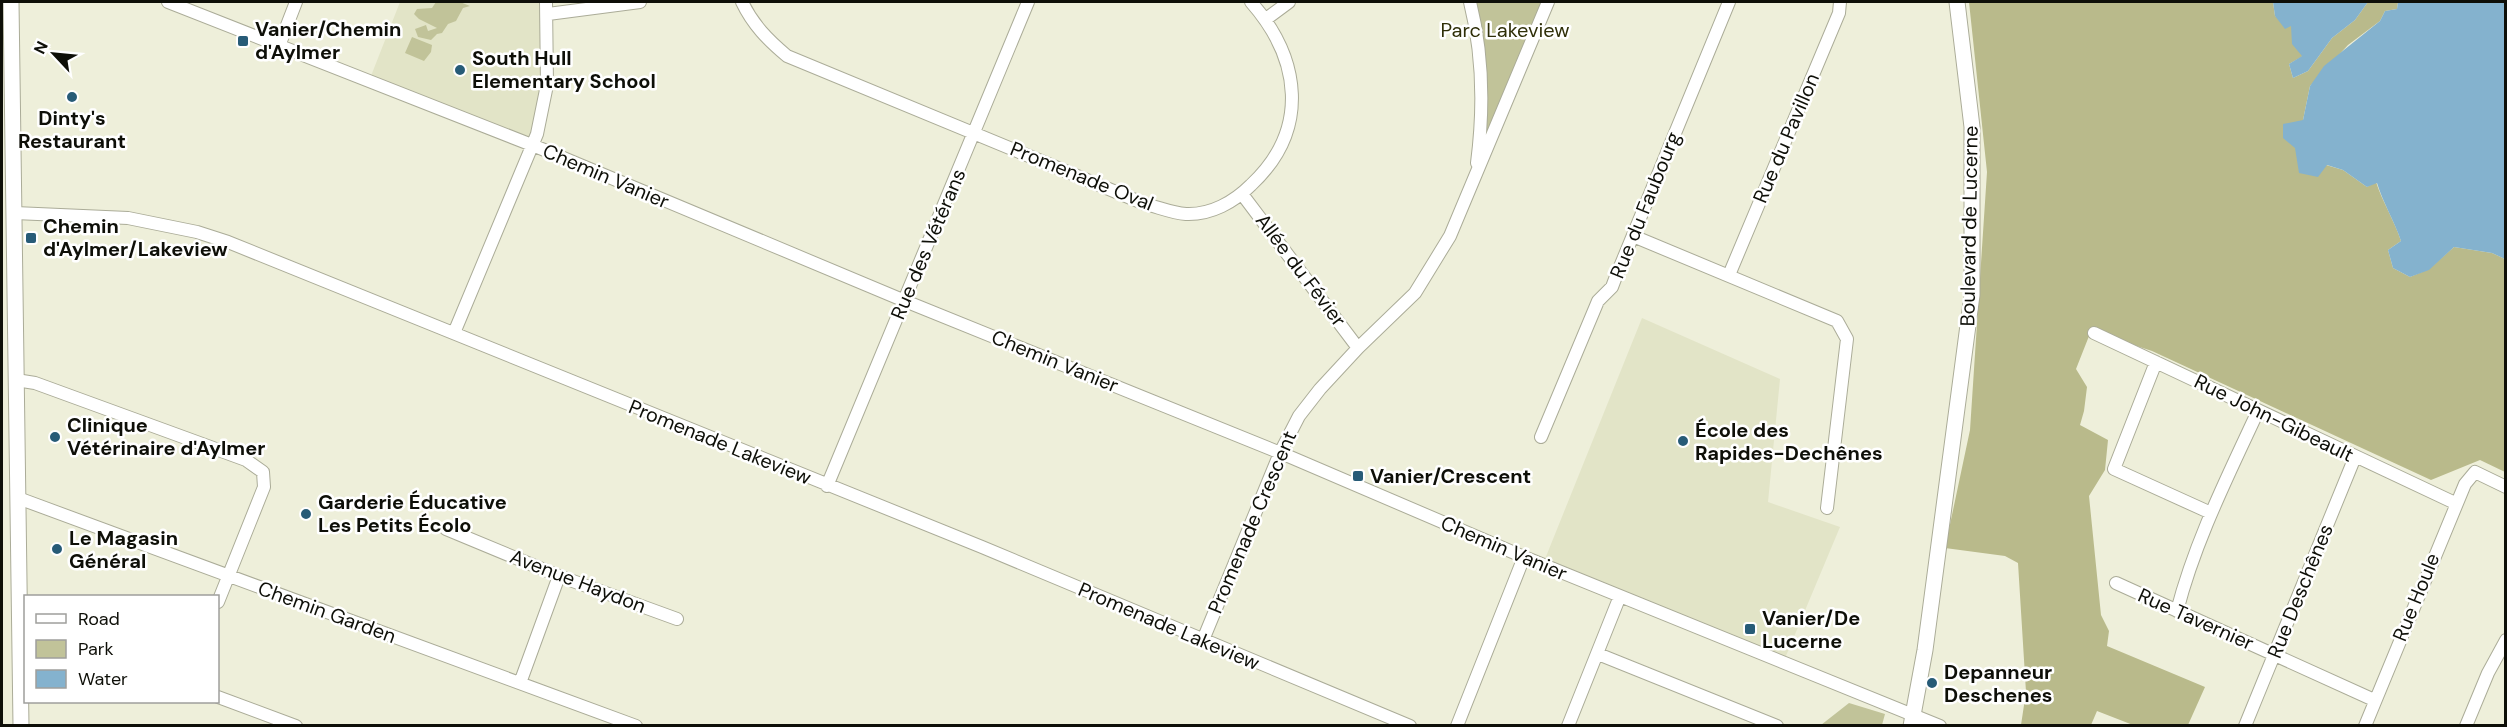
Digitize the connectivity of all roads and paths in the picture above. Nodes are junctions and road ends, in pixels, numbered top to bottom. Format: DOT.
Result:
graph roads {
  1 [pos="11,2"];
  2 [pos="168,2"];
  3 [pos="296,2"];
  4 [pos="640,2"];
  5 [pos="742,2"];
  6 [pos="1028,2"];
  7 [pos="1251,2"];
  8 [pos="1289,2"];
  9 [pos="1470,2"];
  10 [pos="1548,2"];
  11 [pos="1729,2"];
  12 [pos="1840,2"];
  13 [pos="1957,2"];
  14 [pos="547,8"];
  15 [pos="1266,19"];
  16 [pos="279,46"];
  17 [pos="975,133"];
  18 [pos="533,146"];
  19 [pos="1475,179"];
  20 [pos="1242,194"];
  21 [pos="15,213"];
  22 [pos="1633,236"];
  23 [pos="1729,275"];
  24 [pos="905,300"];
  25 [pos="454,333"];
  26 [pos="2094,333"];
  27 [pos="1358,348"];
  28 [pos="2156,362"];
  29 [pos="16,380"];
  30 [pos="2258,411"];
  31 [pos="1541,437"];
  32 [pos="1280,453"];
  33 [pos="2355,457"];
  34 [pos="828,486"];
  35 [pos="2505,487"];
  36 [pos="18,498"];
  37 [pos="2455,503"];
  38 [pos="1827,508"];
  39 [pos="2211,513"];
  40 [pos="446,529"];
  41 [pos="1524,557"];
  42 [pos="228,575"];
  43 [pos="559,576"];
  44 [pos="2116,584"];
  45 [pos="1620,596"];
  46 [pos="219,599"];
  47 [pos="2177,611"];
  48 [pos="677,619"];
  49 [pos="1203,640"];
  50 [pos="2505,640"];
  51 [pos="1598,654"];
  52 [pos="2274,655"];
  53 [pos="520,683"];
  54 [pos="219,697"];
  55 [pos="2374,700"];
  56 [pos="1909,716"];
  57 [pos="21,726"];
  58 [pos="296,726"];
  59 [pos="636,726"];
  60 [pos="1410,726"];
  61 [pos="1457,726"];
  62 [pos="1568,726"];
  63 [pos="1777,726"];
  64 [pos="1901,726"];
  65 [pos="1940,726"];
  66 [pos="2245,726"];
  67 [pos="2365,726"];
  68 [pos="2466,726"];
  1 -- 21 [label="main road"];
  2 -- 16 [label="street, Chemin Vanier"];
  3 -- 16 [label="street"];
  4 -- 14 [label="street"];
  5 -- 17 [label="street, Promenade Oval"];
  6 -- 17 [label="street, Rue des Vétérans"];
  7 -- 15 [label="street, Promenade Oval"];
  8 -- 15 [label="street"];
  9 -- 19 [label="street, Promenade Crescent"];
  10 -- 19 [label="street, Promenade Crescent"];
  11 -- 22 [label="street, Rue du Faubourg"];
  12 -- 23 [label="street, Rue du Pavillon"];
  13 -- 56 [label="main road, Boulevard de Lucerne"];
  14 -- 18 [label="street"];
  15 -- 20 [label="street, Promenade Oval"];
  16 -- 18 [label="street, Chemin Vanier"];
  17 -- 20 [label="street, Promenade Oval"];
  17 -- 24 [label="street, Rue des Vétérans"];
  18 -- 24 [label="street, Chemin Vanier"];
  18 -- 25 [label="street"];
  19 -- 27 [label="street, Promenade Crescent"];
  20 -- 27 [label="street, Allée du Févier"];
  21 -- 25 [label="street, Promenade Lakeview"];
  21 -- 29 [label="main road"];
  22 -- 23 [label="street"];
  22 -- 31 [label="street, Rue du Faubourg"];
  23 -- 38 [label="street"];
  24 -- 32 [label="street, Chemin Vanier"];
  24 -- 34 [label="street, Rue des Vétérans"];
  25 -- 34 [label="street, Promenade Lakeview"];
  26 -- 28 [label="street, Rue John-Gibeault"];
  27 -- 32 [label="street, Promenade Crescent"];
  28 -- 30 [label="street, Rue John-Gibeault"];
  28 -- 39 [label="street"];
  29 -- 36 [label="main road"];
  29 -- 42 [label="street"];
  30 -- 33 [label="street, Rue John-Gibeault"];
  30 -- 39 [label="street"];
  32 -- 41 [label="street, Chemin Vanier"];
  32 -- 49 [label="street, Promenade Crescent"];
  33 -- 37 [label="street, Rue John-Gibeault"];
  33 -- 52 [label="street, Rue Deschênes"];
  34 -- 49 [label="street, Promenade Lakeview"];
  35 -- 37 [label="street, Rue Houle"];
  36 -- 42 [label="street, Chemin Garden"];
  36 -- 57 [label="main road"];
  37 -- 55 [label="street, Rue Houle"];
  39 -- 47 [label="street"];
  40 -- 43 [label="street, Avenue Haydon"];
  41 -- 45 [label="street, Chemin Vanier"];
  41 -- 61 [label="street"];
  42 -- 46 [label="street"];
  42 -- 53 [label="street, Chemin Garden"];
  43 -- 48 [label="street, Avenue Haydon"];
  43 -- 53 [label="street"];
  44 -- 47 [label="street, Rue Tavernier"];
  45 -- 51 [label="street"];
  45 -- 56 [label="street, Chemin Vanier"];
  47 -- 52 [label="street, Rue Tavernier"];
  49 -- 60 [label="street, Promenade Lakeview"];
  50 -- 68 [label="street"];
  51 -- 62 [label="street"];
  51 -- 63 [label="street"];
  52 -- 55 [label="street, Rue Tavernier"];
  52 -- 66 [label="street, Rue Deschênes"];
  53 -- 59 [label="street, Chemin Garden"];
  54 -- 58 [label="street"];
  55 -- 67 [label="street, Rue Houle"];
  56 -- 64 [label="main road, Boulevard de Lucerne"];
  56 -- 65 [label="street, Chemin Vanier"];
}
